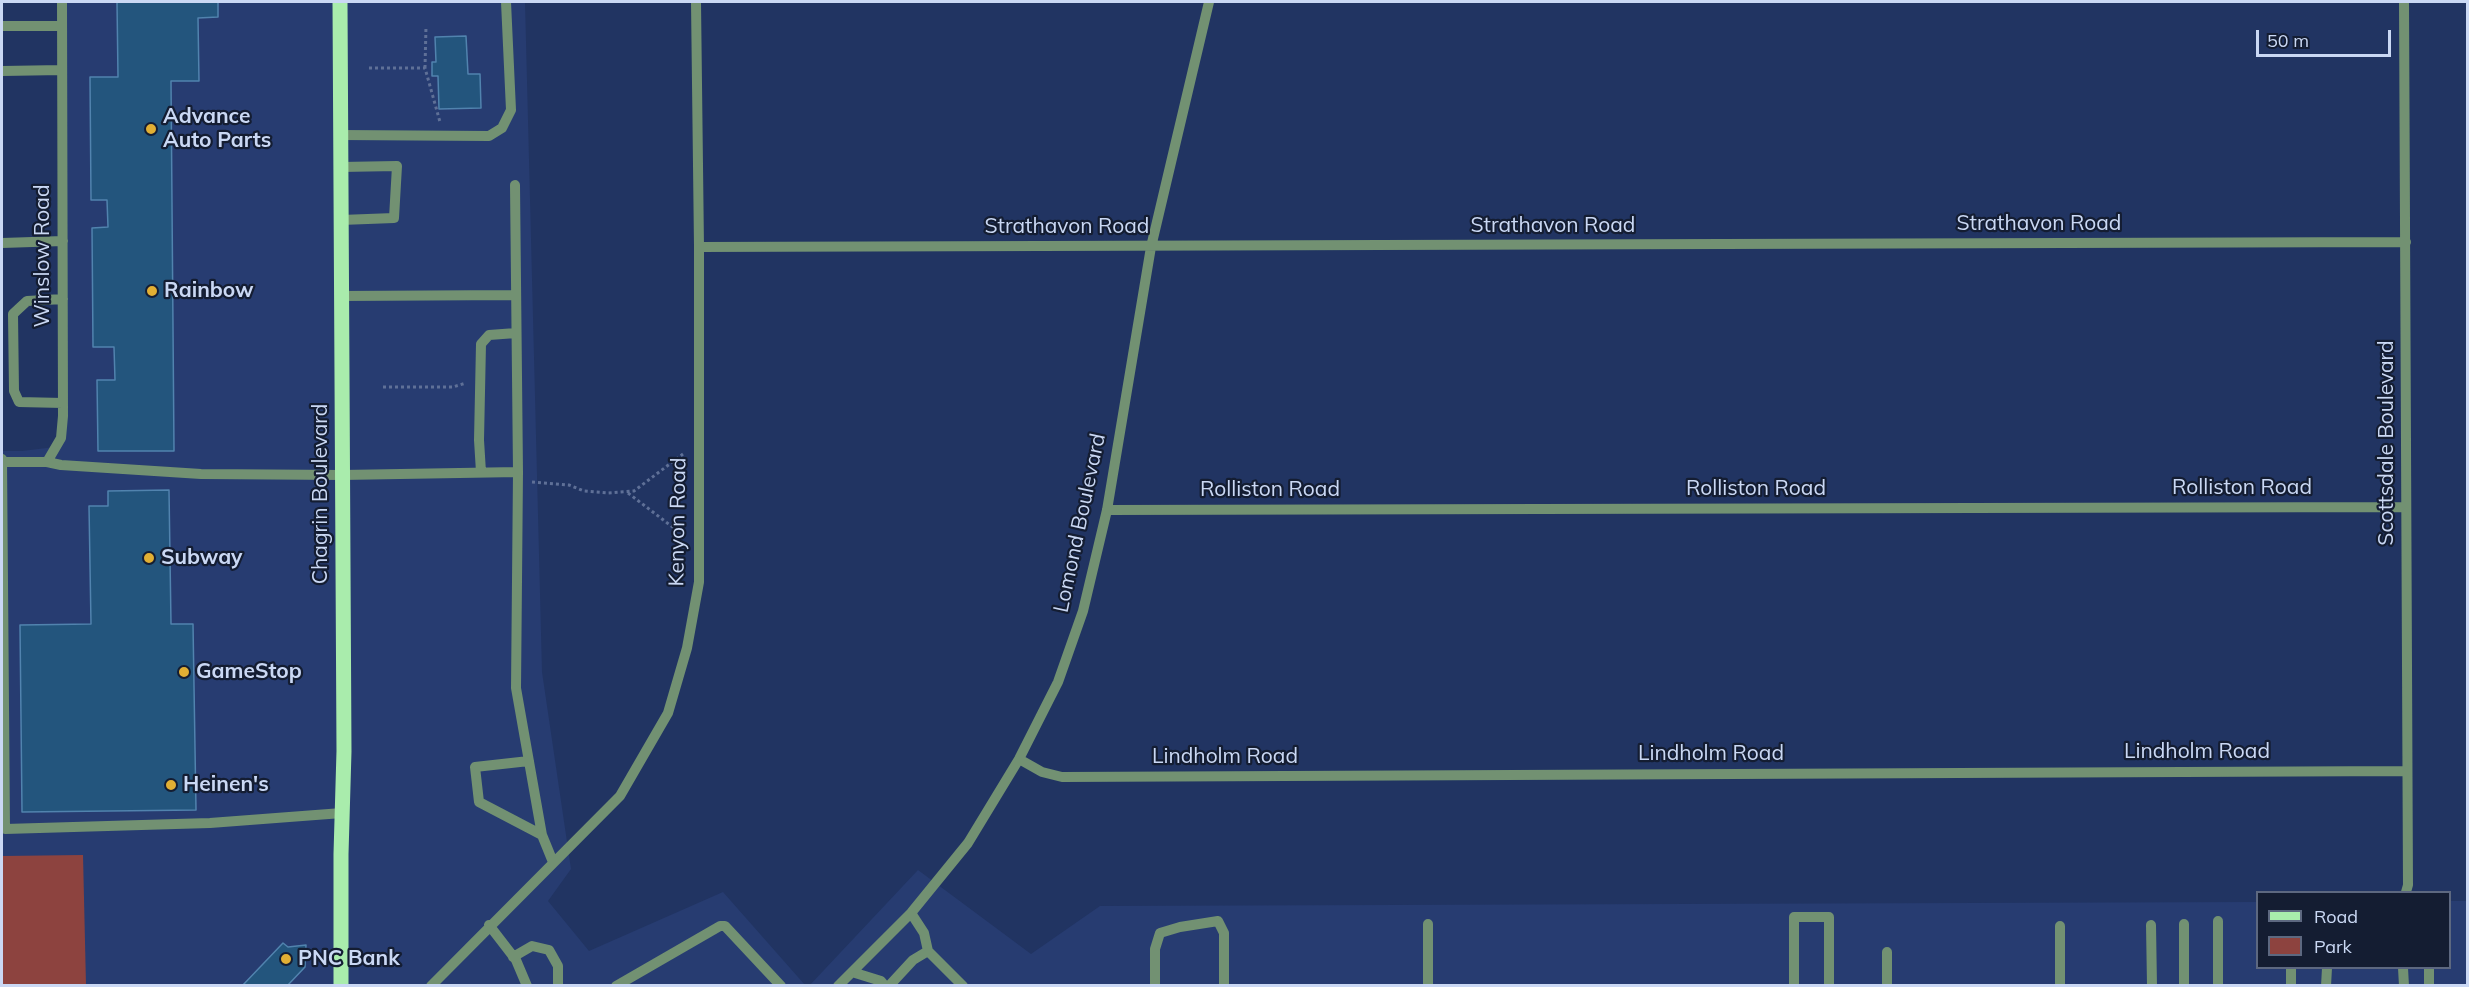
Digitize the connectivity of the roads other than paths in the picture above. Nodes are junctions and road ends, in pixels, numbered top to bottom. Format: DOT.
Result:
graph roads {
  1 [pos="62,2"];
  2 [pos="340,2"];
  3 [pos="506,2"];
  4 [pos="696,2"];
  5 [pos="1209,2"];
  6 [pos="2404,2"];
  7 [pos="2,26"];
  8 [pos="62,26"];
  9 [pos="62,70"];
  10 [pos="2,71"];
  11 [pos="340,135"];
  12 [pos="340,167"];
  13 [pos="515,185"];
  14 [pos="341,220"];
  15 [pos="63,241"];
  16 [pos="2406,242"];
  17 [pos="2,243"];
  18 [pos="699,247"];
  19 [pos="1150,247"];
  20 [pos="516,295"];
  21 [pos="341,296"];
  22 [pos="63,299"];
  23 [pos="516,333"];
  24 [pos="63,403"];
  25 [pos="2,460"];
  26 [pos="47,462"];
  27 [pos="481,472"];
  28 [pos="518,472"];
  29 [pos="342,475"];
  30 [pos="2406,507"];
  31 [pos="1107,510"];
  32 [pos="1018,759"];
  33 [pos="529,761"];
  34 [pos="2407,771"];
  35 [pos="342,813"];
  36 [pos="542,835"];
  37 [pos="553,862"];
  38 [pos="2409,890"];
  39 [pos="911,913"];
  40 [pos="2218,921"];
  41 [pos="1428,924"];
  42 [pos="2184,924"];
  43 [pos="489,925"];
  44 [pos="2151,925"];
  45 [pos="2060,926"];
  46 [pos="928,951"];
  47 [pos="1887,952"];
  48 [pos="513,957"];
  49 [pos="2291,969"];
  50 [pos="2327,969"];
  51 [pos="2403,969"];
  52 [pos="2429,969"];
  53 [pos="852,972"];
  54 [pos="341,986"];
  55 [pos="431,986"];
  56 [pos="527,986"];
  57 [pos="558,986"];
  58 [pos="616,986"];
  59 [pos="781,986"];
  60 [pos="838,986"];
  61 [pos="887,986"];
  62 [pos="963,986"];
  63 [pos="1155,986"];
  64 [pos="1224,986"];
  65 [pos="1428,986"];
  66 [pos="1794,986"];
  67 [pos="1829,986"];
  68 [pos="1887,986"];
  69 [pos="2060,986"];
  70 [pos="2152,986"];
  71 [pos="2184,986"];
  72 [pos="2218,986"];
  73 [pos="2291,986"];
  74 [pos="2326,986"];
  75 [pos="2404,986"];
  76 [pos="2429,986"];
  1 -- 8 [label="street, Winslow Road"];
  2 -- 11 [label="main road, Chagrin Boulevard"];
  3 -- 11 [label="street"];
  4 -- 18 [label="street, Kenyon Road"];
  5 -- 19 [label="street, Lomond Boulevard"];
  6 -- 16 [label="street, Scottsdale Boulevard"];
  7 -- 8 [label="street"];
  8 -- 9 [label="street, Winslow Road"];
  9 -- 10 [label="street"];
  9 -- 15 [label="street, Winslow Road"];
  11 -- 12 [label="main road, Chagrin Boulevard"];
  12 -- 14 [label="main road, Chagrin Boulevard"];
  12 -- 14 [label="street"];
  13 -- 20 [label="street"];
  14 -- 21 [label="main road, Chagrin Boulevard"];
  15 -- 17 [label="street"];
  15 -- 22 [label="street, Winslow Road"];
  16 -- 19 [label="street, Strathavon Road"];
  16 -- 30 [label="street, Scottsdale Boulevard"];
  18 -- 19 [label="street, Strathavon Road"];
  18 -- 37 [label="street, Kenyon Road"];
  19 -- 31 [label="street, Lomond Boulevard"];
  20 -- 21 [label="street"];
  20 -- 23 [label="street"];
  21 -- 29 [label="main road, Chagrin Boulevard"];
  22 -- 24 [label="street, Winslow Road"];
  22 -- 24 [label="street"];
  23 -- 27 [label="street"];
  23 -- 28 [label="street"];
  24 -- 26 [label="street, Winslow Road"];
  25 -- 26 [label="street"];
  25 -- 35 [label="street"];
  26 -- 29 [label="street"];
  27 -- 28 [label="street"];
  27 -- 29 [label="street"];
  28 -- 33 [label="street"];
  29 -- 35 [label="main road, Chagrin Boulevard"];
  30 -- 31 [label="street, Rolliston Road"];
  30 -- 34 [label="street, Scottsdale Boulevard"];
  31 -- 32 [label="street, Lomond Boulevard"];
  32 -- 34 [label="street, Lindholm Road"];
  32 -- 39 [label="street, Lomond Boulevard"];
  33 -- 36 [label="street"];
  33 -- 36 [label="street"];
  34 -- 38 [label="street, Scottsdale Boulevard"];
  35 -- 54 [label="main road, Chagrin Boulevard"];
  36 -- 37 [label="street"];
  37 -- 43 [label="street, Kenyon Road"];
  39 -- 46 [label="street"];
  39 -- 53 [label="street, Lomond Boulevard"];
  40 -- 72 [label="street"];
  41 -- 65 [label="street"];
  42 -- 71 [label="street"];
  43 -- 48 [label="street"];
  43 -- 55 [label="street, Kenyon Road"];
  44 -- 70 [label="street"];
  45 -- 69 [label="street"];
  46 -- 61 [label="street"];
  46 -- 62 [label="street"];
  47 -- 68 [label="street"];
  48 -- 56 [label="street"];
  48 -- 57 [label="street"];
  49 -- 73 [label="street"];
  50 -- 74 [label="street"];
  51 -- 75 [label="street"];
  52 -- 76 [label="street"];
  53 -- 60 [label="street, Lomond Boulevard"];
  53 -- 61 [label="street"];
  58 -- 59 [label="street"];
  63 -- 64 [label="street"];
  66 -- 67 [label="street"];
}
